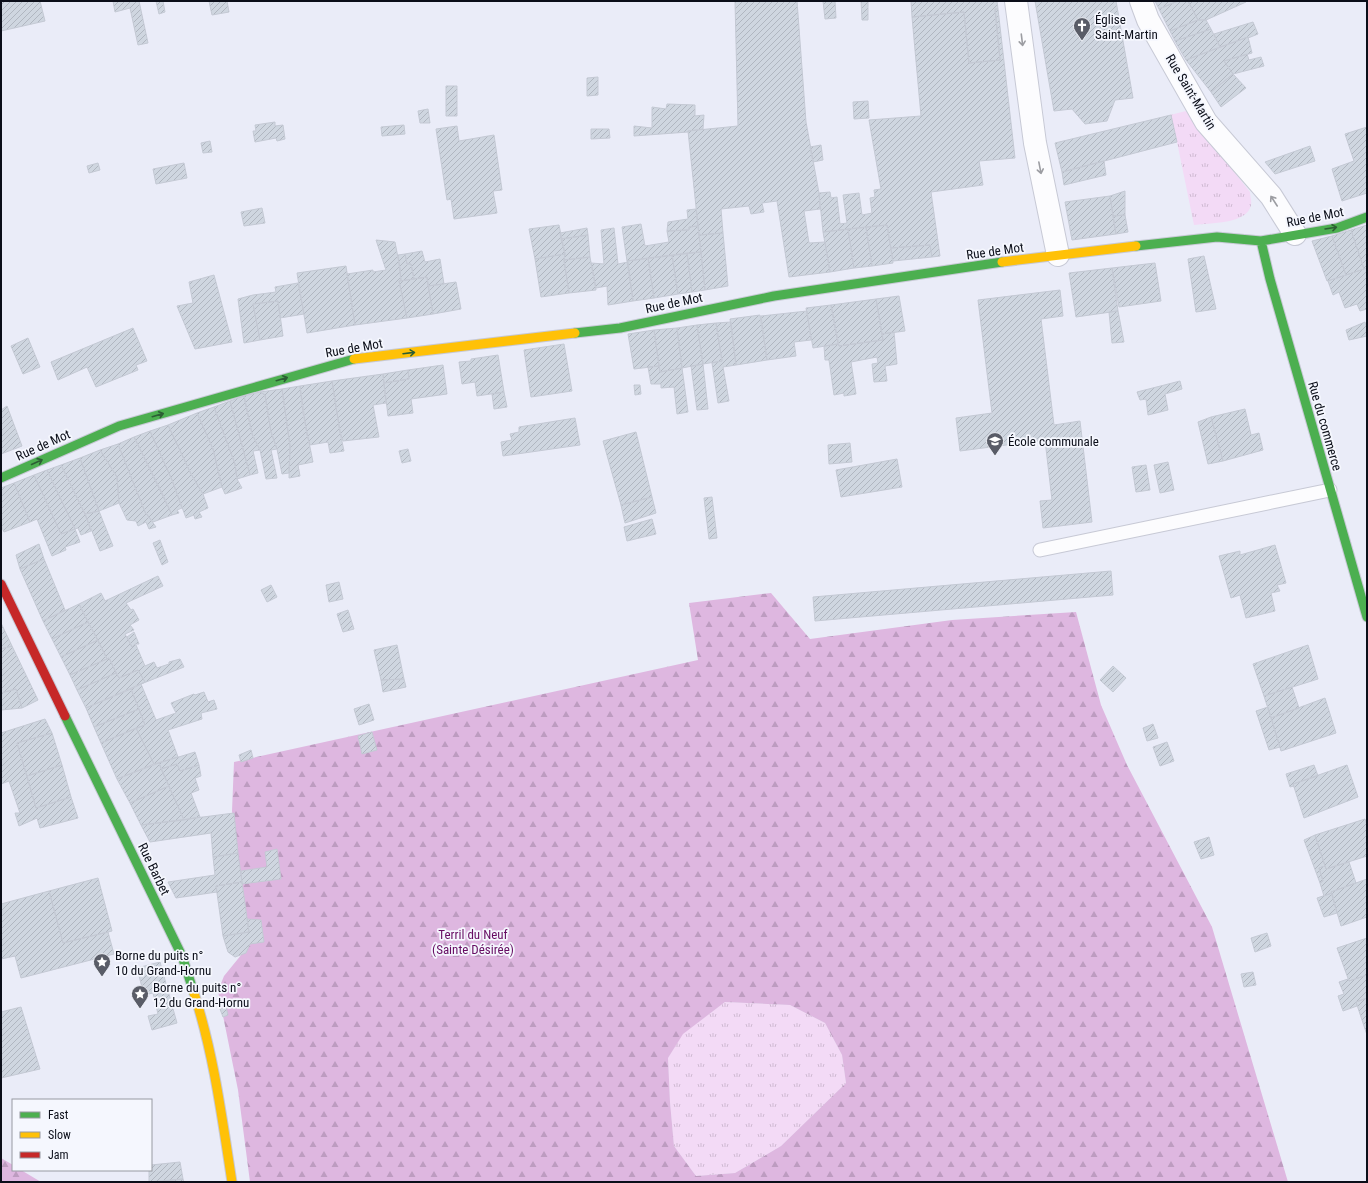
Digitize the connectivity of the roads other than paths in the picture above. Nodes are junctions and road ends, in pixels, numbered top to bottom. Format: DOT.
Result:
graph roads {
  1 [pos="1016,1"];
  2 [pos="1141,1"];
  3 [pos="1367,217"];
  4 [pos="1295,234"];
  5 [pos="1260,241"];
  6 [pos="1058,255"];
  7 [pos="1,478"];
  8 [pos="1330,490"];
  9 [pos="1040,550"];
  10 [pos="1,584"];
  11 [pos="1367,617"];
  12 [pos="232,1182"];
  1 -- 6 [label="street, one-way"];
  4 -- 2 [label="street, Rue Saint-Martin, one-way"];
  4 -- 3 [label="street, Rue de Mot, one-way"];
  4 -- 5 [label="street, Rue de Mot"];
  5 -- 6 [label="street, Rue de Mot"];
  5 -- 8 [label="street, Rue du commerce"];
  7 -- 6 [label="street, Rue de Mot, one-way"];
  8 -- 9 [label="lane"];
  8 -- 11 [label="street, Rue du commerce"];
  10 -- 12 [label="street, Rue Barbet"];
}
